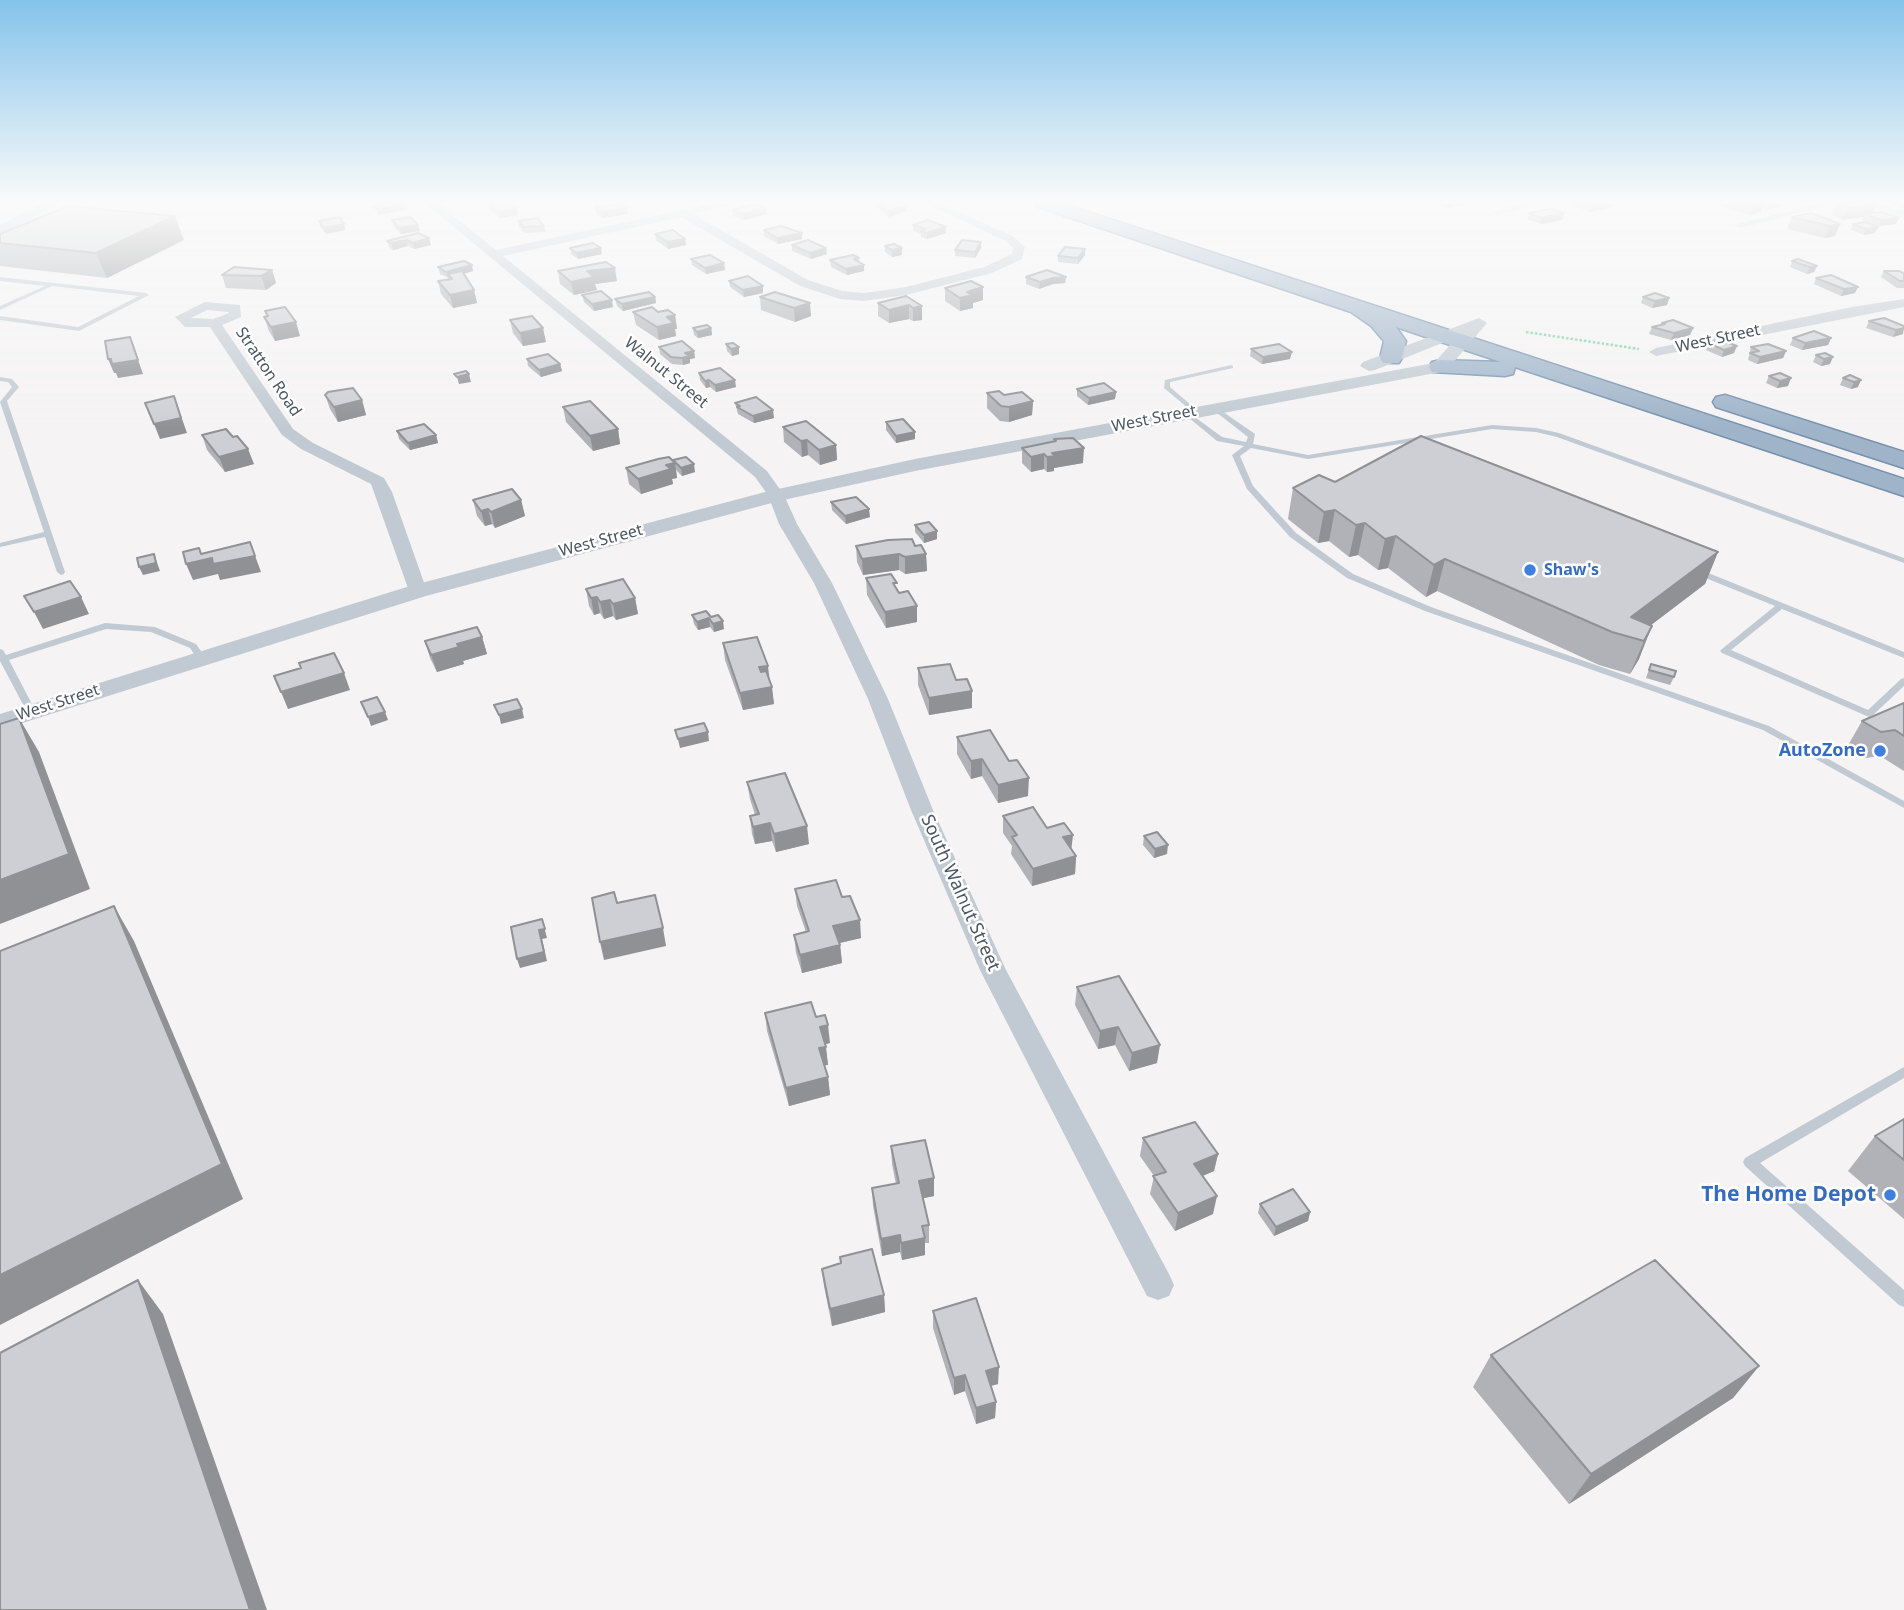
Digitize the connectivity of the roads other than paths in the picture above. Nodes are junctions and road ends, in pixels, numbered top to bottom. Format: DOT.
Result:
graph roads {
  1 [pos="523,278"];
  2 [pos="795,278"];
  3 [pos="956,278"];
  4 [pos="1270,278"];
  5 [pos="0,279"];
  6 [pos="51,285"];
  7 [pos="1342,302"];
  8 [pos="1904,303"];
  9 [pos="0,308"];
  10 [pos="0,318"];
  11 [pos="215,323"];
  12 [pos="1460,329"];
  13 [pos="1536,338"];
  14 [pos="1656,352"];
  15 [pos="1391,358"];
  16 [pos="1231,367"];
  17 [pos="1440,367"];
  18 [pos="1567,377"];
  19 [pos="0,379"];
  20 [pos="1708,397"];
  21 [pos="1199,411"];
  22 [pos="1386,445"];
  23 [pos="1248,447"];
  24 [pos="1404,452"];
  25 [pos="1904,460"];
  26 [pos="1904,488"];
  27 [pos="776,495"];
  28 [pos="47,534"];
  29 [pos="0,545"];
  30 [pos="1904,561"];
  31 [pos="1688,567"];
  32 [pos="61,572"];
  33 [pos="418,591"];
  34 [pos="1781,605"];
  35 [pos="1901,655"];
  36 [pos="2,656"];
  37 [pos="201,658"];
  38 [pos="1904,681"];
  39 [pos="31,712"];
  40 [pos="0,722"];
  41 [pos="1904,805"];
  42 [pos="1904,1072"];
  43 [pos="1158,1285"];
  44 [pos="1904,1300"];
  1 -- 27 [label="street, Walnut Street"];
  2 -- 3 [label="street"];
  4 -- 7 [label="highway"];
  5 -- 6 [label="lane"];
  6 -- 9 [label="lane"];
  6 -- 10 [label="lane"];
  7 -- 12 [label="highway"];
  7 -- 15 [label="highway"];
  8 -- 14 [label="street, West Street"];
  11 -- 33 [label="street, Stratton Road"];
  12 -- 13 [label="highway"];
  12 -- 15 [label="street, West Street"];
  12 -- 17 [label="street"];
  12 -- 18 [label="highway"];
  15 -- 21 [label="street, West Street"];
  16 -- 21 [label="lane"];
  17 -- 18 [label="highway"];
  17 -- 21 [label="street, West Street"];
  18 -- 26 [label="highway"];
  19 -- 28 [label="lane"];
  20 -- 25 [label="highway"];
  21 -- 23 [label="lane"];
  21 -- 23 [label="lane"];
  21 -- 27 [label="street, West Street"];
  22 -- 23 [label="lane"];
  22 -- 24 [label="lane"];
  22 -- 30 [label="lane"];
  23 -- 41 [label="lane"];
  27 -- 33 [label="street, West Street"];
  27 -- 43 [label="street, South Walnut Street"];
  28 -- 29 [label="lane"];
  28 -- 32 [label="lane"];
  31 -- 34 [label="lane"];
  33 -- 37 [label="street, West Street"];
  34 -- 35 [label="lane"];
  34 -- 38 [label="lane"];
  36 -- 37 [label="lane"];
  36 -- 39 [label="lane"];
  37 -- 39 [label="street, West Street"];
  39 -- 40 [label="street, West Street"];
  42 -- 44 [label="lane"];
}
